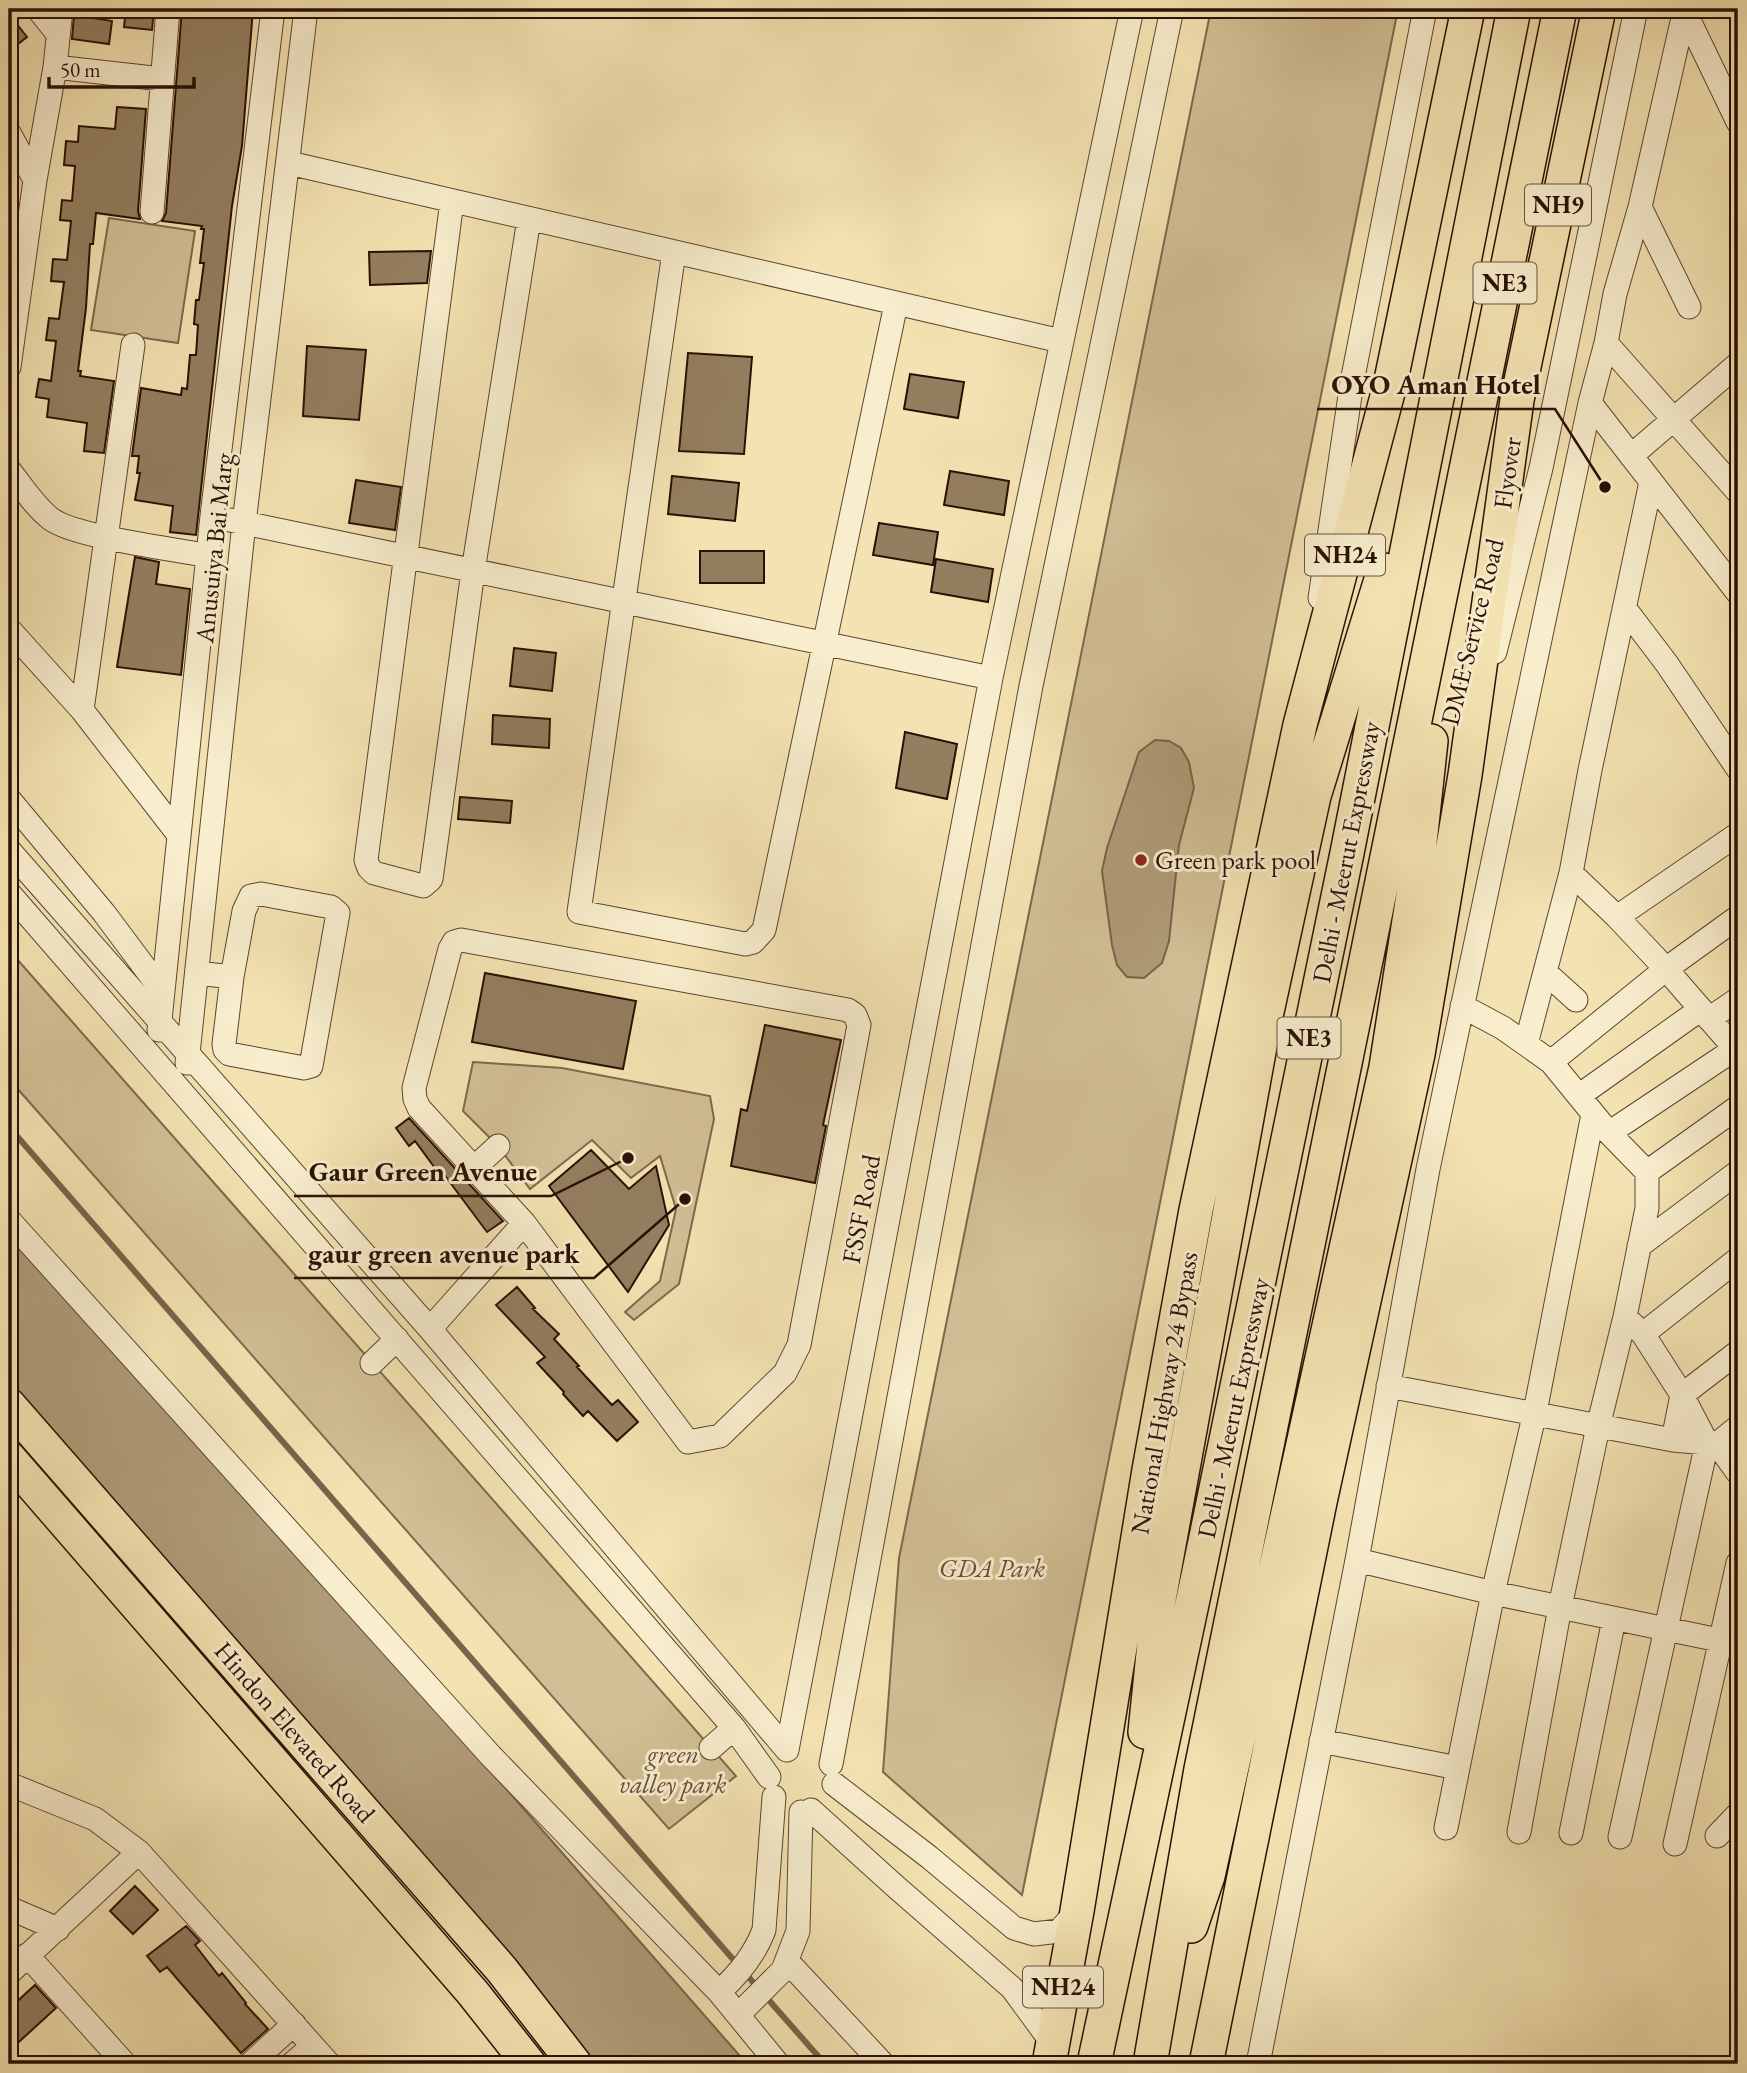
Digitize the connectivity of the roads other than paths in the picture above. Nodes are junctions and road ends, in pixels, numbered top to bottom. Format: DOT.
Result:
graph roads {
  1 [pos="38,9"];
  2 [pos="61,9"];
  3 [pos="168,9"];
  4 [pos="273,9"];
  5 [pos="306,9"];
  6 [pos="1132,9"];
  7 [pos="1172,9"];
  8 [pos="1425,9"];
  9 [pos="1468,9"];
  10 [pos="1514,9"];
  11 [pos="1560,9"];
  12 [pos="1599,9"];
  13 [pos="1636,9"];
  14 [pos="1684,9"];
  15 [pos="58,34"];
  16 [pos="55,67"];
  17 [pos="162,79"];
  18 [pos="1738,122"];
  19 [pos="11,139"];
  20 [pos="289,163"];
  21 [pos="35,180"];
  22 [pos="452,201"];
  23 [pos="1640,207"];
  24 [pos="152,212"];
  25 [pos="528,219"];
  26 [pos="674,253"];
  27 [pos="896,304"];
  28 [pos="1689,307"];
  29 [pos="1061,341"];
  30 [pos="1606,343"];
  31 [pos="133,345"];
  32 [pos="1738,364"];
  33 [pos="9,367"];
  34 [pos="1436,400"];
  35 [pos="1590,403"];
  36 [pos="1673,421"];
  37 [pos="1631,456"];
  38 [pos="9,470"];
  39 [pos="1651,482"];
  40 [pos="1738,492"];
  41 [pos="212,516"];
  42 [pos="244,523"];
  43 [pos="106,537"];
  44 [pos="209,556"];
  45 [pos="405,556"];
  46 [pos="1449,558"];
  47 [pos="473,571"];
  48 [pos="1738,593"];
  49 [pos="623,602"];
  50 [pos="1626,610"];
  51 [pos="9,629"];
  52 [pos="824,643"];
  53 [pos="991,678"];
  54 [pos="82,710"];
  55 [pos="1300,725"];
  56 [pos="1738,769"];
  57 [pos="1465,775"];
  58 [pos="9,799"];
  59 [pos="1738,834"];
  60 [pos="179,835"];
  61 [pos="9,850"];
  62 [pos="1571,873"];
  63 [pos="9,893"];
  64 [pos="1617,917"];
  65 [pos="1738,917"];
  66 [pos="1666,969"];
  67 [pos="1545,972"];
  68 [pos="197,973"];
  69 [pos="232,977"];
  70 [pos="163,992"];
  71 [pos="1738,999"];
  72 [pos="1576,1000"];
  73 [pos="1462,1006"];
  74 [pos="1705,1014"];
  75 [pos="160,1023"];
  76 [pos="1527,1044"];
  77 [pos="1736,1051"];
  78 [pos="188,1055"];
  79 [pos="155,1061"];
  80 [pos="1551,1062"];
  81 [pos="184,1094"];
  82 [pos="1580,1095"];
  83 [pos="1738,1107"];
  84 [pos="1593,1114"];
  85 [pos="1609,1133"];
  86 [pos="498,1146"];
  87 [pos="474,1168"];
  88 [pos="1647,1172"];
  89 [pos="1738,1172"];
  90 [pos="9,1220"];
  91 [pos="524,1223"];
  92 [pos="1191,1239"];
  93 [pos="1639,1246"];
  94 [pos="1223,1248"];
  95 [pos="1738,1259"];
  96 [pos="1357,1262"];
  97 [pos="1625,1317"];
  98 [pos="430,1329"];
  99 [pos="1643,1334"];
  100 [pos="397,1339"];
  101 [pos="1738,1352"];
  102 [pos="372,1363"];
  103 [pos="1388,1386"];
  104 [pos="1682,1395"];
  105 [pos="9,1405"];
  106 [pos="1535,1412"];
  107 [pos="1598,1427"];
  108 [pos="1738,1427"];
  109 [pos="1673,1440"];
  110 [pos="1712,1443"];
  111 [pos="9,1458"];
  112 [pos="1738,1473"];
  113 [pos="1356,1560"];
  114 [pos="1738,1563"];
  115 [pos="1493,1592"];
  116 [pos="1560,1607"];
  117 [pos="1614,1619"];
  118 [pos="1665,1629"];
  119 [pos="1730,1642"];
  120 [pos="734,1728"];
  121 [pos="1321,1741"];
  122 [pos="711,1748"];
  123 [pos="787,1750"];
  124 [pos="1458,1768"];
  125 [pos="832,1774"];
  126 [pos="9,1784"];
  127 [pos="772,1787"];
  128 [pos="806,1811"];
  129 [pos="1738,1814"];
  130 [pos="1446,1828"];
  131 [pos="1519,1832"];
  132 [pos="1571,1833"];
  133 [pos="1717,1836"];
  134 [pos="1620,1838"];
  135 [pos="1675,1844"];
  136 [pos="139,1852"];
  137 [pos="1129,1893"];
  138 [pos="9,1908"];
  139 [pos="1077,1911"];
  140 [pos="58,1929"];
  141 [pos="27,1955"];
  142 [pos="785,1966"];
  143 [pos="9,1973"];
  144 [pos="725,1987"];
  145 [pos="745,2008"];
  146 [pos="1159,2020"];
  147 [pos="295,2024"];
  148 [pos="313,2046"];
  149 [pos="1051,2054"];
  150 [pos="125,2064"];
  151 [pos="250,2064"];
  152 [pos="292,2064"];
  153 [pos="329,2064"];
  154 [pos="528,2064"];
  155 [pos="575,2064"];
  156 [pos="778,2064"];
  157 [pos="883,2064"];
  158 [pos="1094,2064"];
  159 [pos="1150,2064"];
  160 [pos="1206,2064"];
  161 [pos="1258,2064"];
  1 -- 15 [label="street"];
  2 -- 15 [label="street"];
  3 -- 17 [label="street"];
  4 -- 41 [label="street, Anusuiya Bai Marg"];
  5 -- 20 [label="street, Anusuiya Bai Marg"];
  6 -- 29 [label="street, FSSF Road"];
  7 -- 125 [label="street"];
  8 -- 55 [label="street"];
  9 -- 55 [label="highway, NH24"];
  10 -- 34 [label="highway, Delhi - Meerut Expressway / NE3"];
  11 -- 46 [label="highway, Delhi - Meerut Expressway / NE3"];
  12 -- 57 [label="highway, Flyover / NH9"];
  13 -- 57 [label="street, DME Service Road"];
  14 -- 18 [label="street"];
  14 -- 23 [label="street"];
  15 -- 16 [label="street"];
  16 -- 17 [label="street"];
  16 -- 21 [label="street"];
  17 -- 24 [label="street"];
  19 -- 21 [label="street"];
  20 -- 22 [label="street"];
  20 -- 42 [label="street, Anusuiya Bai Marg"];
  21 -- 33 [label="street"];
  22 -- 25 [label="street"];
  22 -- 45 [label="street"];
  23 -- 28 [label="street"];
  23 -- 30 [label="street"];
  25 -- 26 [label="street"];
  25 -- 47 [label="street"];
  26 -- 27 [label="street"];
  26 -- 49 [label="street"];
  27 -- 29 [label="street"];
  27 -- 52 [label="street"];
  29 -- 53 [label="street, FSSF Road"];
  30 -- 35 [label="street"];
  30 -- 36 [label="street"];
  31 -- 43 [label="street"];
  32 -- 36 [label="street"];
  34 -- 94 [label="highway"];
  34 -- 137 [label="highway, Delhi - Meerut Expressway / NE3"];
  35 -- 37 [label="street"];
  35 -- 73 [label="street"];
  36 -- 37 [label="street"];
  36 -- 40 [label="street"];
  37 -- 39 [label="street"];
  38 -- 43 [label="street"];
  39 -- 48 [label="street"];
  39 -- 50 [label="street"];
  41 -- 42 [label="street"];
  41 -- 44 [label="street, Anusuiya Bai Marg"];
  42 -- 45 [label="street"];
  42 -- 68 [label="street, Anusuiya Bai Marg"];
  43 -- 44 [label="street"];
  43 -- 54 [label="street"];
  44 -- 60 [label="street, Anusuiya Bai Marg"];
  45 -- 47 [label="street"];
  45 -- 47 [label="street"];
  46 -- 96 [label="highway"];
  46 -- 146 [label="highway, Delhi - Meerut Expressway / NE3"];
  47 -- 49 [label="street"];
  49 -- 52 [label="street"];
  49 -- 52 [label="street"];
  50 -- 56 [label="street"];
  50 -- 62 [label="street"];
  51 -- 54 [label="street"];
  52 -- 53 [label="street"];
  53 -- 123 [label="street, FSSF Road"];
  54 -- 60 [label="street"];
  55 -- 92 [label="highway, National Highway 24 Bypass"];
  57 -- 96 [label="highway, Flyover"];
  58 -- 70 [label="street"];
  59 -- 64 [label="street"];
  60 -- 70 [label="street, Anusuiya Bai Marg"];
  61 -- 75 [label="street"];
  62 -- 64 [label="street"];
  62 -- 67 [label="street"];
  63 -- 79 [label="street"];
  64 -- 66 [label="street"];
  65 -- 66 [label="street"];
  66 -- 74 [label="street"];
  66 -- 80 [label="street"];
  67 -- 72 [label="street"];
  67 -- 76 [label="street"];
  68 -- 69 [label="street"];
  68 -- 78 [label="street, Anusuiya Bai Marg"];
  69 -- 69 [label="street"];
  70 -- 75 [label="street, Anusuiya Bai Marg"];
  71 -- 74 [label="street"];
  73 -- 76 [label="street"];
  73 -- 103 [label="street"];
  74 -- 77 [label="street"];
  74 -- 82 [label="street"];
  75 -- 78 [label="street"];
  75 -- 79 [label="street, Anusuiya Bai Marg"];
  76 -- 80 [label="street"];
  77 -- 85 [label="street"];
  78 -- 81 [label="street, Anusuiya Bai Marg"];
  78 -- 98 [label="street"];
  79 -- 81 [label="street"];
  80 -- 82 [label="street"];
  81 -- 100 [label="street"];
  82 -- 84 [label="street"];
  83 -- 88 [label="street"];
  84 -- 85 [label="street"];
  84 -- 106 [label="street"];
  85 -- 88 [label="street"];
  86 -- 87 [label="street"];
  87 -- 91 [label="street"];
  87 -- 91 [label="street"];
  88 -- 93 [label="street"];
  89 -- 93 [label="street"];
  90 -- 144 [label="street"];
  91 -- 98 [label="street"];
  92 -- 94 [label="highway"];
  92 -- 139 [label="highway, National Highway 24 Bypass"];
  93 -- 97 [label="street"];
  94 -- 137 [label="highway"];
  95 -- 99 [label="street"];
  96 -- 146 [label="highway"];
  96 -- 160 [label="highway"];
  97 -- 99 [label="street"];
  97 -- 107 [label="street"];
  98 -- 123 [label="street"];
  99 -- 104 [label="street"];
  100 -- 102 [label="street"];
  100 -- 120 [label="street"];
  101 -- 104 [label="street"];
  103 -- 106 [label="street"];
  103 -- 113 [label="street"];
  104 -- 109 [label="street"];
  104 -- 110 [label="street"];
  105 -- 155 [label="highway, Hindon Elevated Road"];
  106 -- 107 [label="street"];
  106 -- 115 [label="street"];
  107 -- 109 [label="street"];
  107 -- 116 [label="street"];
  108 -- 110 [label="street"];
  109 -- 110 [label="street"];
  110 -- 112 [label="street"];
  110 -- 118 [label="street"];
  111 -- 154 [label="highway, Hindon Elevated Road"];
  113 -- 115 [label="street"];
  113 -- 121 [label="street"];
  114 -- 119 [label="street"];
  115 -- 116 [label="street"];
  115 -- 124 [label="street"];
  116 -- 117 [label="street"];
  116 -- 131 [label="street"];
  117 -- 118 [label="street"];
  117 -- 132 [label="street"];
  118 -- 119 [label="street"];
  118 -- 134 [label="street"];
  119 -- 135 [label="street"];
  120 -- 122 [label="street"];
  120 -- 127 [label="street"];
  121 -- 124 [label="street"];
  121 -- 161 [label="street"];
  123 -- 125 [label="street"];
  123 -- 127 [label="street"];
  124 -- 130 [label="street"];
  125 -- 128 [label="street"];
  125 -- 139 [label="street"];
  126 -- 136 [label="street"];
  127 -- 128 [label="street"];
  127 -- 144 [label="street"];
  128 -- 142 [label="street"];
  128 -- 149 [label="street"];
  129 -- 133 [label="street"];
  136 -- 140 [label="street"];
  136 -- 147 [label="street"];
  137 -- 158 [label="highway, Delhi - Meerut Expressway / NE3"];
  138 -- 140 [label="street"];
  139 -- 149 [label="highway, National Highway 24 Bypass / NH24"];
  140 -- 141 [label="street"];
  141 -- 143 [label="street"];
  141 -- 150 [label="street"];
  142 -- 145 [label="street"];
  142 -- 157 [label="street"];
  144 -- 145 [label="street"];
  145 -- 156 [label="street"];
  146 -- 159 [label="highway, Delhi - Meerut Expressway / NE3"];
  147 -- 148 [label="street"];
  147 -- 151 [label="street"];
  148 -- 152 [label="street"];
  148 -- 153 [label="street"];
}
